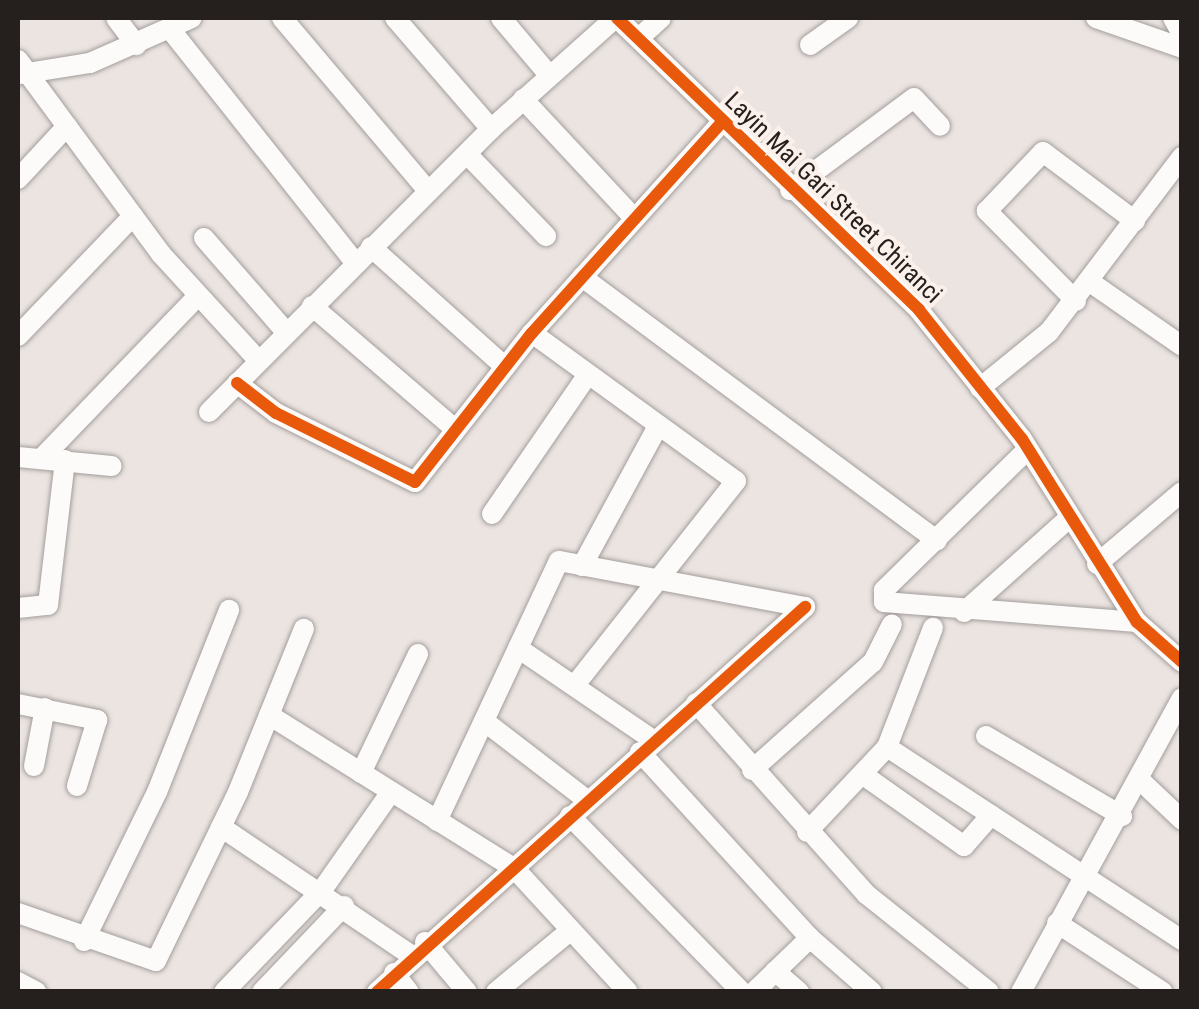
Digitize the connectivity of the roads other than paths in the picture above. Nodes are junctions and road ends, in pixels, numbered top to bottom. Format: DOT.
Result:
graph roads {
  1 [pos="116,18"];
  2 [pos="192,18"];
  3 [pos="282,18"];
  4 [pos="395,18"];
  5 [pos="501,18"];
  6 [pos="616,18"];
  7 [pos="661,18"];
  8 [pos="848,18"];
  9 [pos="1096,18"];
  10 [pos="1172,18"];
  11 [pos="170,29"];
  12 [pos="1182,34"];
  13 [pos="640,37"];
  14 [pos="136,45"];
  15 [pos="810,45"];
  16 [pos="1182,48"];
  17 [pos="21,68"];
  18 [pos="549,75"];
  19 [pos="523,99"];
  20 [pos="720,124"];
  21 [pos="67,126"];
  22 [pos="940,126"];
  23 [pos="492,129"];
  24 [pos="467,154"];
  25 [pos="1182,157"];
  26 [pos="18,179"];
  27 [pos="428,190"];
  28 [pos="790,190"];
  29 [pos="133,216"];
  30 [pos="632,216"];
  31 [pos="1135,221"];
  32 [pos="546,236"];
  33 [pos="204,238"];
  34 [pos="372,247"];
  35 [pos="355,262"];
  36 [pos="582,277"];
  37 [pos="1090,282"];
  38 [pos="197,297"];
  39 [pos="1076,301"];
  40 [pos="312,306"];
  41 [pos="286,332"];
  42 [pos="532,332"];
  43 [pos="18,336"];
  44 [pos="1182,346"];
  45 [pos="259,361"];
  46 [pos="505,367"];
  47 [pos="586,377"];
  48 [pos="236,384"];
  49 [pos="980,388"];
  50 [pos="209,412"];
  51 [pos="657,428"];
  52 [pos="455,430"];
  53 [pos="1028,450"];
  54 [pos="18,457"];
  55 [pos="41,459"];
  56 [pos="65,460"];
  57 [pos="112,466"];
  58 [pos="1182,492"];
  59 [pos="492,514"];
  60 [pos="1069,518"];
  61 [pos="936,541"];
  62 [pos="1097,564"];
  63 [pos="582,566"];
  64 [pos="662,583"];
  65 [pos="18,608"];
  66 [pos="230,610"];
  67 [pos="964,612"];
  68 [pos="1137,622"];
  69 [pos="892,624"];
  70 [pos="933,628"];
  71 [pos="304,629"];
  72 [pos="518,648"];
  73 [pos="418,654"];
  74 [pos="1182,662"];
  75 [pos="574,686"];
  76 [pos="1182,698"];
  77 [pos="696,703"];
  78 [pos="18,704"];
  79 [pos="45,708"];
  80 [pos="269,715"];
  81 [pos="484,720"];
  82 [pos="986,736"];
  83 [pos="646,746"];
  84 [pos="887,747"];
  85 [pos="34,766"];
  86 [pos="752,770"];
  87 [pos="362,773"];
  88 [pos="862,774"];
  89 [pos="1142,782"];
  90 [pos="77,786"];
  91 [pos="391,792"];
  92 [pos="588,800"];
  93 [pos="570,816"];
  94 [pos="991,816"];
  95 [pos="1122,816"];
  96 [pos="1182,820"];
  97 [pos="437,821"];
  98 [pos="221,827"];
  99 [pos="807,832"];
  100 [pos="514,868"];
  101 [pos="1086,876"];
  102 [pos="322,890"];
  103 [pos="344,906"];
  104 [pos="18,913"];
  105 [pos="1057,922"];
  106 [pos="572,930"];
  107 [pos="810,938"];
  108 [pos="84,940"];
  109 [pos="1182,940"];
  110 [pos="418,949"];
  111 [pos="775,972"];
  112 [pos="394,973"];
  113 [pos="18,982"];
  114 [pos="236,988"];
  115 [pos="37,992"];
  116 [pos="262,992"];
  117 [pos="377,992"];
  118 [pos="410,992"];
  119 [pos="467,992"];
  120 [pos="496,992"];
  121 [pos="628,992"];
  122 [pos="742,992"];
  123 [pos="754,992"];
  124 [pos="799,992"];
  125 [pos="872,992"];
  126 [pos="988,992"];
  127 [pos="1021,992"];
  128 [pos="1163,992"];
  1 -- 14 [label="street"];
  2 -- 11 [label="street"];
  3 -- 27 [label="street"];
  4 -- 23 [label="street"];
  5 -- 18 [label="street"];
  6 -- 13 [label="street, Layin Mai Gari Street Chiranci"];
  6 -- 18 [label="street"];
  7 -- 13 [label="street"];
  8 -- 15 [label="street"];
  9 -- 16 [label="street"];
  10 -- 12 [label="street"];
  11 -- 14 [label="street"];
  11 -- 35 [label="street"];
  13 -- 20 [label="street, Layin Mai Gari Street Chiranci"];
  14 -- 17 [label="street"];
  17 -- 21 [label="street"];
  18 -- 19 [label="street"];
  19 -- 23 [label="street"];
  19 -- 30 [label="street"];
  20 -- 28 [label="street, Layin Mai Gari Street Chiranci"];
  20 -- 30 [label="street"];
  21 -- 26 [label="street"];
  21 -- 29 [label="street"];
  22 -- 28 [label="street"];
  23 -- 24 [label="street"];
  24 -- 27 [label="street"];
  24 -- 32 [label="street"];
  25 -- 31 [label="street"];
  27 -- 34 [label="street"];
  28 -- 49 [label="street, Layin Mai Gari Street Chiranci"];
  29 -- 38 [label="street"];
  29 -- 43 [label="street"];
  30 -- 36 [label="street"];
  31 -- 37 [label="street"];
  31 -- 39 [label="street"];
  33 -- 41 [label="street"];
  34 -- 35 [label="street"];
  34 -- 46 [label="street"];
  35 -- 40 [label="street"];
  36 -- 42 [label="street"];
  36 -- 61 [label="street"];
  37 -- 39 [label="street"];
  37 -- 44 [label="street"];
  38 -- 45 [label="street"];
  38 -- 55 [label="street"];
  39 -- 49 [label="street"];
  40 -- 41 [label="street"];
  40 -- 52 [label="street"];
  41 -- 45 [label="street"];
  42 -- 46 [label="street"];
  42 -- 47 [label="street"];
  45 -- 48 [label="street"];
  46 -- 52 [label="street"];
  47 -- 51 [label="street"];
  47 -- 59 [label="street"];
  48 -- 50 [label="street"];
  48 -- 52 [label="street"];
  49 -- 53 [label="street, Layin Mai Gari Street Chiranci"];
  51 -- 63 [label="street"];
  51 -- 64 [label="street"];
  53 -- 60 [label="street, Layin Mai Gari Street Chiranci"];
  53 -- 61 [label="street"];
  54 -- 55 [label="street"];
  55 -- 56 [label="street"];
  56 -- 57 [label="street"];
  56 -- 65 [label="street"];
  58 -- 62 [label="street"];
  60 -- 62 [label="street, Layin Mai Gari Street Chiranci"];
  60 -- 67 [label="street"];
  61 -- 67 [label="street"];
  62 -- 68 [label="street, Layin Mai Gari Street Chiranci"];
  63 -- 64 [label="street"];
  63 -- 72 [label="street"];
  64 -- 75 [label="street"];
  64 -- 77 [label="street"];
  66 -- 108 [label="street"];
  67 -- 68 [label="street"];
  68 -- 74 [label="street, Layin Mai Gari Street Chiranci"];
  69 -- 86 [label="street"];
  70 -- 84 [label="street"];
  71 -- 80 [label="street"];
  72 -- 75 [label="street"];
  72 -- 81 [label="street"];
  73 -- 87 [label="street"];
  75 -- 83 [label="street"];
  76 -- 89 [label="street"];
  77 -- 83 [label="street"];
  77 -- 86 [label="street"];
  78 -- 79 [label="street"];
  79 -- 85 [label="street"];
  79 -- 90 [label="street"];
  80 -- 87 [label="street"];
  80 -- 98 [label="street"];
  81 -- 92 [label="street"];
  81 -- 97 [label="street"];
  82 -- 95 [label="street"];
  83 -- 92 [label="street"];
  83 -- 107 [label="street"];
  84 -- 88 [label="street"];
  84 -- 94 [label="street"];
  86 -- 99 [label="street"];
  87 -- 91 [label="street"];
  88 -- 94 [label="street"];
  88 -- 99 [label="street"];
  89 -- 95 [label="street"];
  89 -- 96 [label="street"];
  91 -- 97 [label="street"];
  91 -- 102 [label="street"];
  92 -- 93 [label="street"];
  93 -- 100 [label="street"];
  93 -- 122 [label="street"];
  94 -- 101 [label="street"];
  95 -- 101 [label="street"];
  97 -- 100 [label="street"];
  98 -- 102 [label="street"];
  98 -- 108 [label="street"];
  99 -- 126 [label="street"];
  100 -- 106 [label="street"];
  100 -- 110 [label="street"];
  101 -- 105 [label="street"];
  101 -- 109 [label="street"];
  102 -- 103 [label="street"];
  102 -- 114 [label="street"];
  103 -- 110 [label="street"];
  103 -- 116 [label="street"];
  104 -- 108 [label="street"];
  105 -- 127 [label="street"];
  105 -- 128 [label="street"];
  106 -- 120 [label="street"];
  106 -- 121 [label="street"];
  107 -- 111 [label="street"];
  107 -- 125 [label="street"];
  110 -- 112 [label="street"];
  110 -- 119 [label="street"];
  111 -- 123 [label="street"];
  111 -- 124 [label="street"];
  112 -- 117 [label="street"];
  112 -- 118 [label="street"];
  113 -- 115 [label="street"];
}
